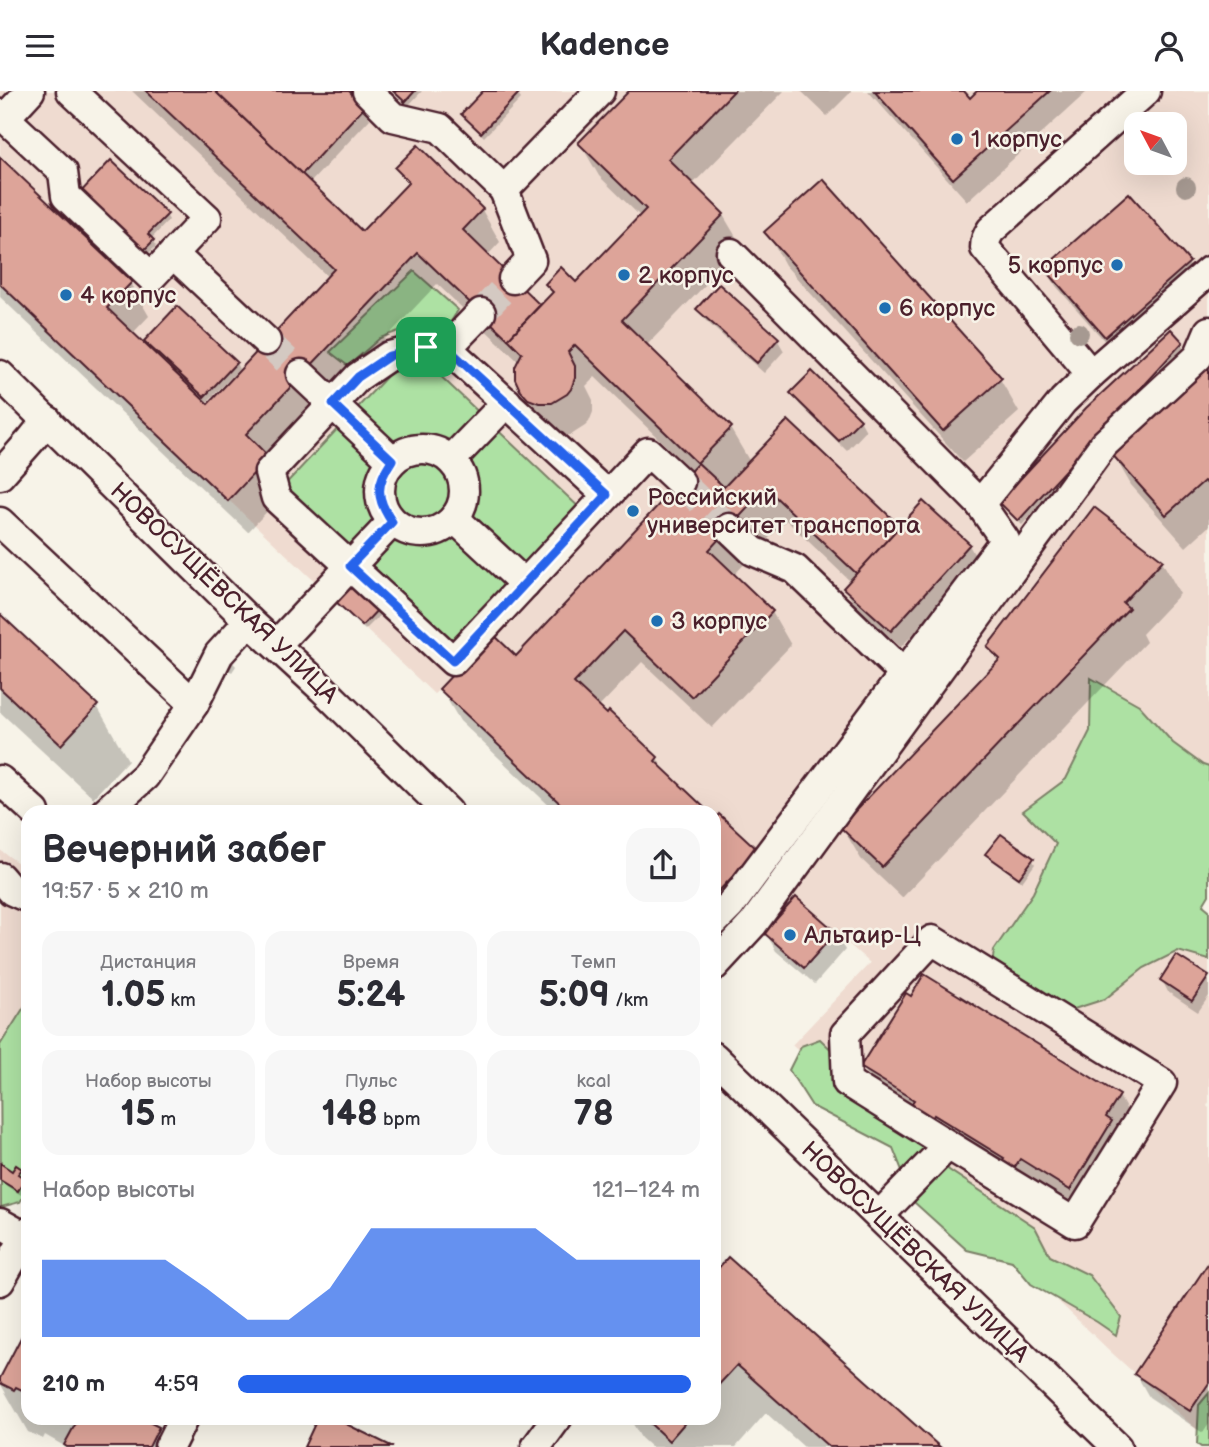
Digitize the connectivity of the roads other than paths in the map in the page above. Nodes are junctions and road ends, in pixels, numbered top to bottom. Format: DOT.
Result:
graph roads {
  1 [pos="30,91"];
  2 [pos="71,91"];
  3 [pos="367,91"];
  4 [pos="600,91"];
  5 [pos="1146,91"];
  6 [pos="3,116"];
  7 [pos="504,190"];
  8 [pos="731,253"];
  9 [pos="173,254"];
  10 [pos="1209,271"];
  11 [pos="513,279"];
  12 [pos="481,313"];
  13 [pos="1209,331"];
  14 [pos="266,341"];
  15 [pos="447,348"];
  16 [pos="1091,374"];
  17 [pos="0,375"];
  18 [pos="301,375"];
  19 [pos="507,402"];
  20 [pos="333,404"];
  21 [pos="47,420"];
  22 [pos="392,460"];
  23 [pos="451,460"];
  24 [pos="0,475"];
  25 [pos="680,482"];
  26 [pos="607,495"];
  27 [pos="979,503"];
  28 [pos="454,518"];
  29 [pos="0,522"];
  30 [pos="392,522"];
  31 [pos="729,528"];
  32 [pos="350,566"];
  33 [pos="525,584"];
  34 [pos="249,621"];
  35 [pos="276,645"];
  36 [pos="904,674"];
  37 [pos="194,703"];
  38 [pos="0,780"];
  39 [pos="27,805"];
  40 [pos="113,805"];
  41 [pos="441,805"];
  42 [pos="721,915"];
  43 [pos="721,958"];
  44 [pos="721,1064"];
  45 [pos="948,1145"];
  46 [pos="879,1216"];
  47 [pos="0,1223"];
  48 [pos="21,1232"];
  49 [pos="21,1244"];
  50 [pos="0,1281"];
  51 [pos="180,1425"];
  52 [pos="552,1425"];
  53 [pos="169,1447"];
  54 [pos="536,1447"];
  55 [pos="1117,1447"];
  1 -- 6 [label="street"];
  2 -- 9 [label="street"];
  3 -- 7 [label="street"];
  4 -- 7 [label="street"];
  5 -- 16 [label="street"];
  6 -- 9 [label="street"];
  7 -- 11 [label="street"];
  8 -- 27 [label="street"];
  9 -- 14 [label="street"];
  10 -- 16 [label="street"];
  12 -- 15 [label="street"];
  13 -- 43 [label="street"];
  15 -- 19 [label="street"];
  15 -- 20 [label="street"];
  16 -- 27 [label="street"];
  17 -- 21 [label="street, НОВОСУЩЁВСКАЯ УЛИЦА"];
  18 -- 20 [label="street"];
  19 -- 23 [label="street"];
  19 -- 26 [label="street"];
  20 -- 22 [label="street"];
  20 -- 32 [label="street"];
  21 -- 24 [label="street"];
  21 -- 34 [label="street, НОВОСУЩЁВСКАЯ УЛИЦА"];
  22 -- 23 [label="street"];
  22 -- 30 [label="street"];
  23 -- 28 [label="street"];
  25 -- 26 [label="street"];
  26 -- 33 [label="street"];
  27 -- 36 [label="street"];
  28 -- 30 [label="street"];
  28 -- 33 [label="street"];
  29 -- 37 [label="street"];
  30 -- 32 [label="street"];
  31 -- 36 [label="street"];
  32 -- 33 [label="street"];
  32 -- 35 [label="street"];
  34 -- 35 [label="street, НОВОСУЩЁВСКАЯ УЛИЦА"];
  34 -- 37 [label="street"];
  35 -- 41 [label="street, НОВОСУЩЁВСКАЯ УЛИЦА"];
  36 -- 42 [label="street"];
  37 -- 40 [label="street"];
  38 -- 39 [label="street"];
  44 -- 46 [label="street, НОВОСУЩЁВСКАЯ УЛИЦА"];
  45 -- 45 [label="street"];
  45 -- 46 [label="street"];
  46 -- 55 [label="street, НОВОСУЩЁВСКАЯ УЛИЦА"];
  47 -- 48 [label="street"];
  49 -- 50 [label="street"];
  51 -- 53 [label="street"];
  52 -- 54 [label="street"];
}
